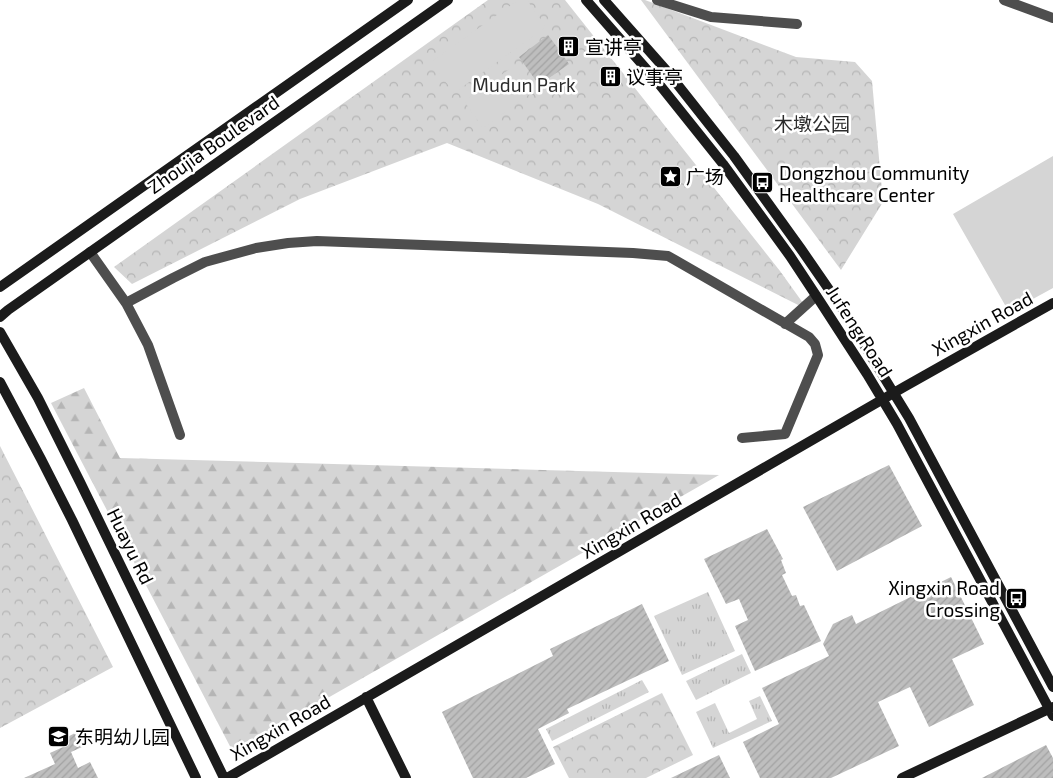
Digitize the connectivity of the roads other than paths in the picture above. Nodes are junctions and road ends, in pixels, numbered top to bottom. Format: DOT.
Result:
graph roads {
  1 [pos="408,0"];
  2 [pos="448,0"];
  3 [pos="586,0"];
  4 [pos="604,0"];
  5 [pos="657,0"];
  6 [pos="1004,0"];
  7 [pos="1053,18"];
  8 [pos="797,24"];
  9 [pos="90,252"];
  10 [pos="0,287"];
  11 [pos="816,296"];
  12 [pos="1053,303"];
  13 [pos="126,304"];
  14 [pos="0,317"];
  15 [pos="785,324"];
  16 [pos="0,332"];
  17 [pos="0,382"];
  18 [pos="894,393"];
  19 [pos="882,400"];
  20 [pos="180,435"];
  21 [pos="742,438"];
  22 [pos="1053,687"];
  23 [pos="366,697"];
  24 [pos="1052,711"];
  25 [pos="196,778"];
  26 [pos="225,778"];
  27 [pos="406,778"];
  28 [pos="902,778"];
  1 -- 10 [label="street, Zhoujia Boulevard"];
  2 -- 9 [label="street, Zhoujia Boulevard"];
  3 -- 11 [label="street, Jufeng Road"];
  4 -- 18 [label="street, Jufeng Road"];
  5 -- 8 [label="street"];
  6 -- 7 [label="street"];
  9 -- 13 [label="street"];
  9 -- 14 [label="street, Zhoujia Boulevard"];
  11 -- 15 [label="street"];
  11 -- 19 [label="street, Jufeng Road"];
  12 -- 18 [label="street, Xingxin Road"];
  13 -- 15 [label="street"];
  13 -- 20 [label="street"];
  15 -- 21 [label="street"];
  16 -- 26 [label="street, Huayu Rd"];
  17 -- 25 [label="street"];
  18 -- 19 [label="street, Xingxin Road"];
  18 -- 22 [label="street, Jufeng Road"];
  19 -- 23 [label="street, Xingxin Road"];
  19 -- 24 [label="street, Jufeng Road"];
  23 -- 26 [label="street, Xingxin Road"];
  23 -- 27 [label="street"];
  24 -- 28 [label="street"];
}
